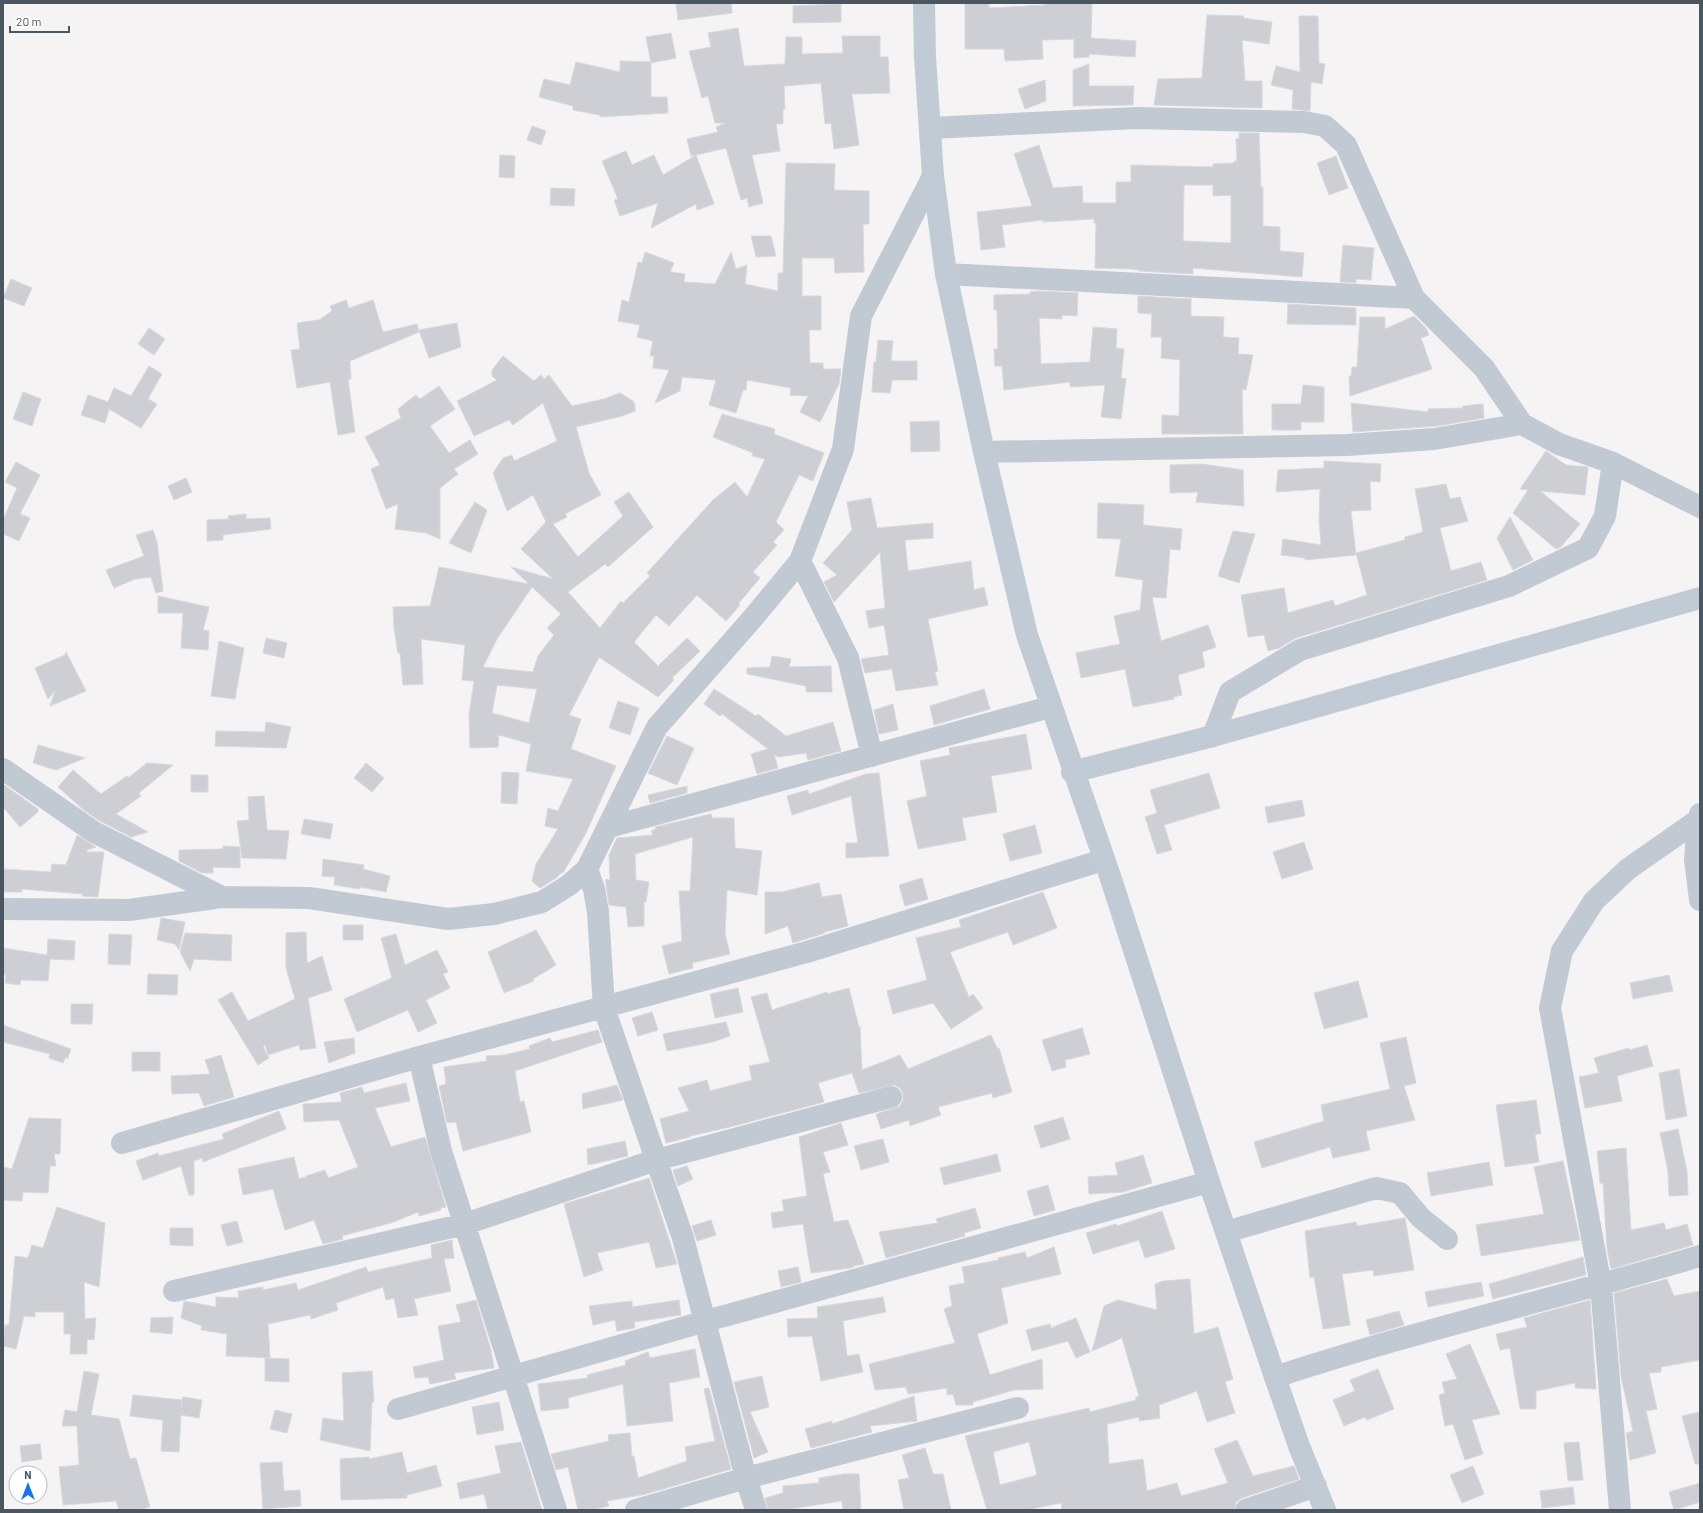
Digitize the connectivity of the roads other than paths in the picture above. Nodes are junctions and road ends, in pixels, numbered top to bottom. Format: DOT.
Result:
graph roads {
  1 [pos="924,3"];
  2 [pos="931,128"];
  3 [pos="933,176"];
  4 [pos="946,274"];
  5 [pos="1414,298"];
  6 [pos="1522,424"];
  7 [pos="984,452"];
  8 [pos="1613,463"];
  9 [pos="1700,507"];
  10 [pos="800,561"];
  11 [pos="1700,598"];
  12 [pos="1050,707"];
  13 [pos="1213,736"];
  14 [pos="872,756"];
  15 [pos="3,769"];
  16 [pos="1072,772"];
  17 [pos="1699,817"];
  18 [pos="609,827"];
  19 [pos="1103,860"];
  20 [pos="587,869"];
  21 [pos="222,897"];
  22 [pos="1700,900"];
  23 [pos="3,909"];
  24 [pos="604,1008"];
  25 [pos="419,1057"];
  26 [pos="891,1097"];
  27 [pos="122,1143"];
  28 [pos="656,1160"];
  29 [pos="1209,1182"];
  30 [pos="466,1224"];
  31 [pos="1226,1232"];
  32 [pos="1447,1239"];
  33 [pos="1700,1256"];
  34 [pos="1601,1286"];
  35 [pos="174,1291"];
  36 [pos="706,1321"];
  37 [pos="514,1377"];
  38 [pos="1275,1377"];
  39 [pos="1018,1408"];
  40 [pos="398,1409"];
  41 [pos="746,1478"];
  42 [pos="1316,1486"];
  43 [pos="556,1510"];
  44 [pos="636,1510"];
  45 [pos="756,1510"];
  46 [pos="1246,1510"];
  47 [pos="1326,1510"];
  48 [pos="1620,1510"];
  1 -- 2 [label="main road"];
  2 -- 3 [label="main road"];
  2 -- 5 [label="street"];
  3 -- 4 [label="main road"];
  3 -- 10 [label="street"];
  4 -- 5 [label="street"];
  4 -- 7 [label="main road"];
  5 -- 6 [label="street"];
  6 -- 7 [label="street"];
  6 -- 8 [label="street"];
  7 -- 12 [label="main road"];
  8 -- 9 [label="street"];
  8 -- 13 [label="street"];
  10 -- 14 [label="street"];
  10 -- 18 [label="street"];
  11 -- 13 [label="main road"];
  12 -- 14 [label="street"];
  12 -- 16 [label="main road"];
  13 -- 16 [label="main road"];
  14 -- 18 [label="street"];
  15 -- 21 [label="street"];
  16 -- 19 [label="main road"];
  17 -- 22 [label="street"];
  17 -- 34 [label="street"];
  18 -- 20 [label="street"];
  19 -- 24 [label="street"];
  19 -- 29 [label="main road"];
  20 -- 21 [label="street"];
  20 -- 24 [label="street"];
  21 -- 23 [label="street"];
  24 -- 25 [label="street"];
  24 -- 28 [label="street"];
  25 -- 27 [label="street"];
  25 -- 30 [label="street"];
  26 -- 28 [label="street"];
  28 -- 30 [label="street"];
  28 -- 36 [label="street"];
  29 -- 31 [label="main road"];
  29 -- 36 [label="street"];
  30 -- 35 [label="street"];
  30 -- 37 [label="street"];
  31 -- 32 [label="street"];
  31 -- 38 [label="main road"];
  33 -- 34 [label="street"];
  34 -- 38 [label="street"];
  34 -- 48 [label="street"];
  36 -- 37 [label="street"];
  36 -- 41 [label="street"];
  37 -- 40 [label="street"];
  37 -- 43 [label="street"];
  38 -- 42 [label="main road"];
  39 -- 41 [label="street"];
  41 -- 44 [label="street"];
  41 -- 45 [label="street"];
  42 -- 46 [label="street"];
  42 -- 47 [label="main road"];
}
